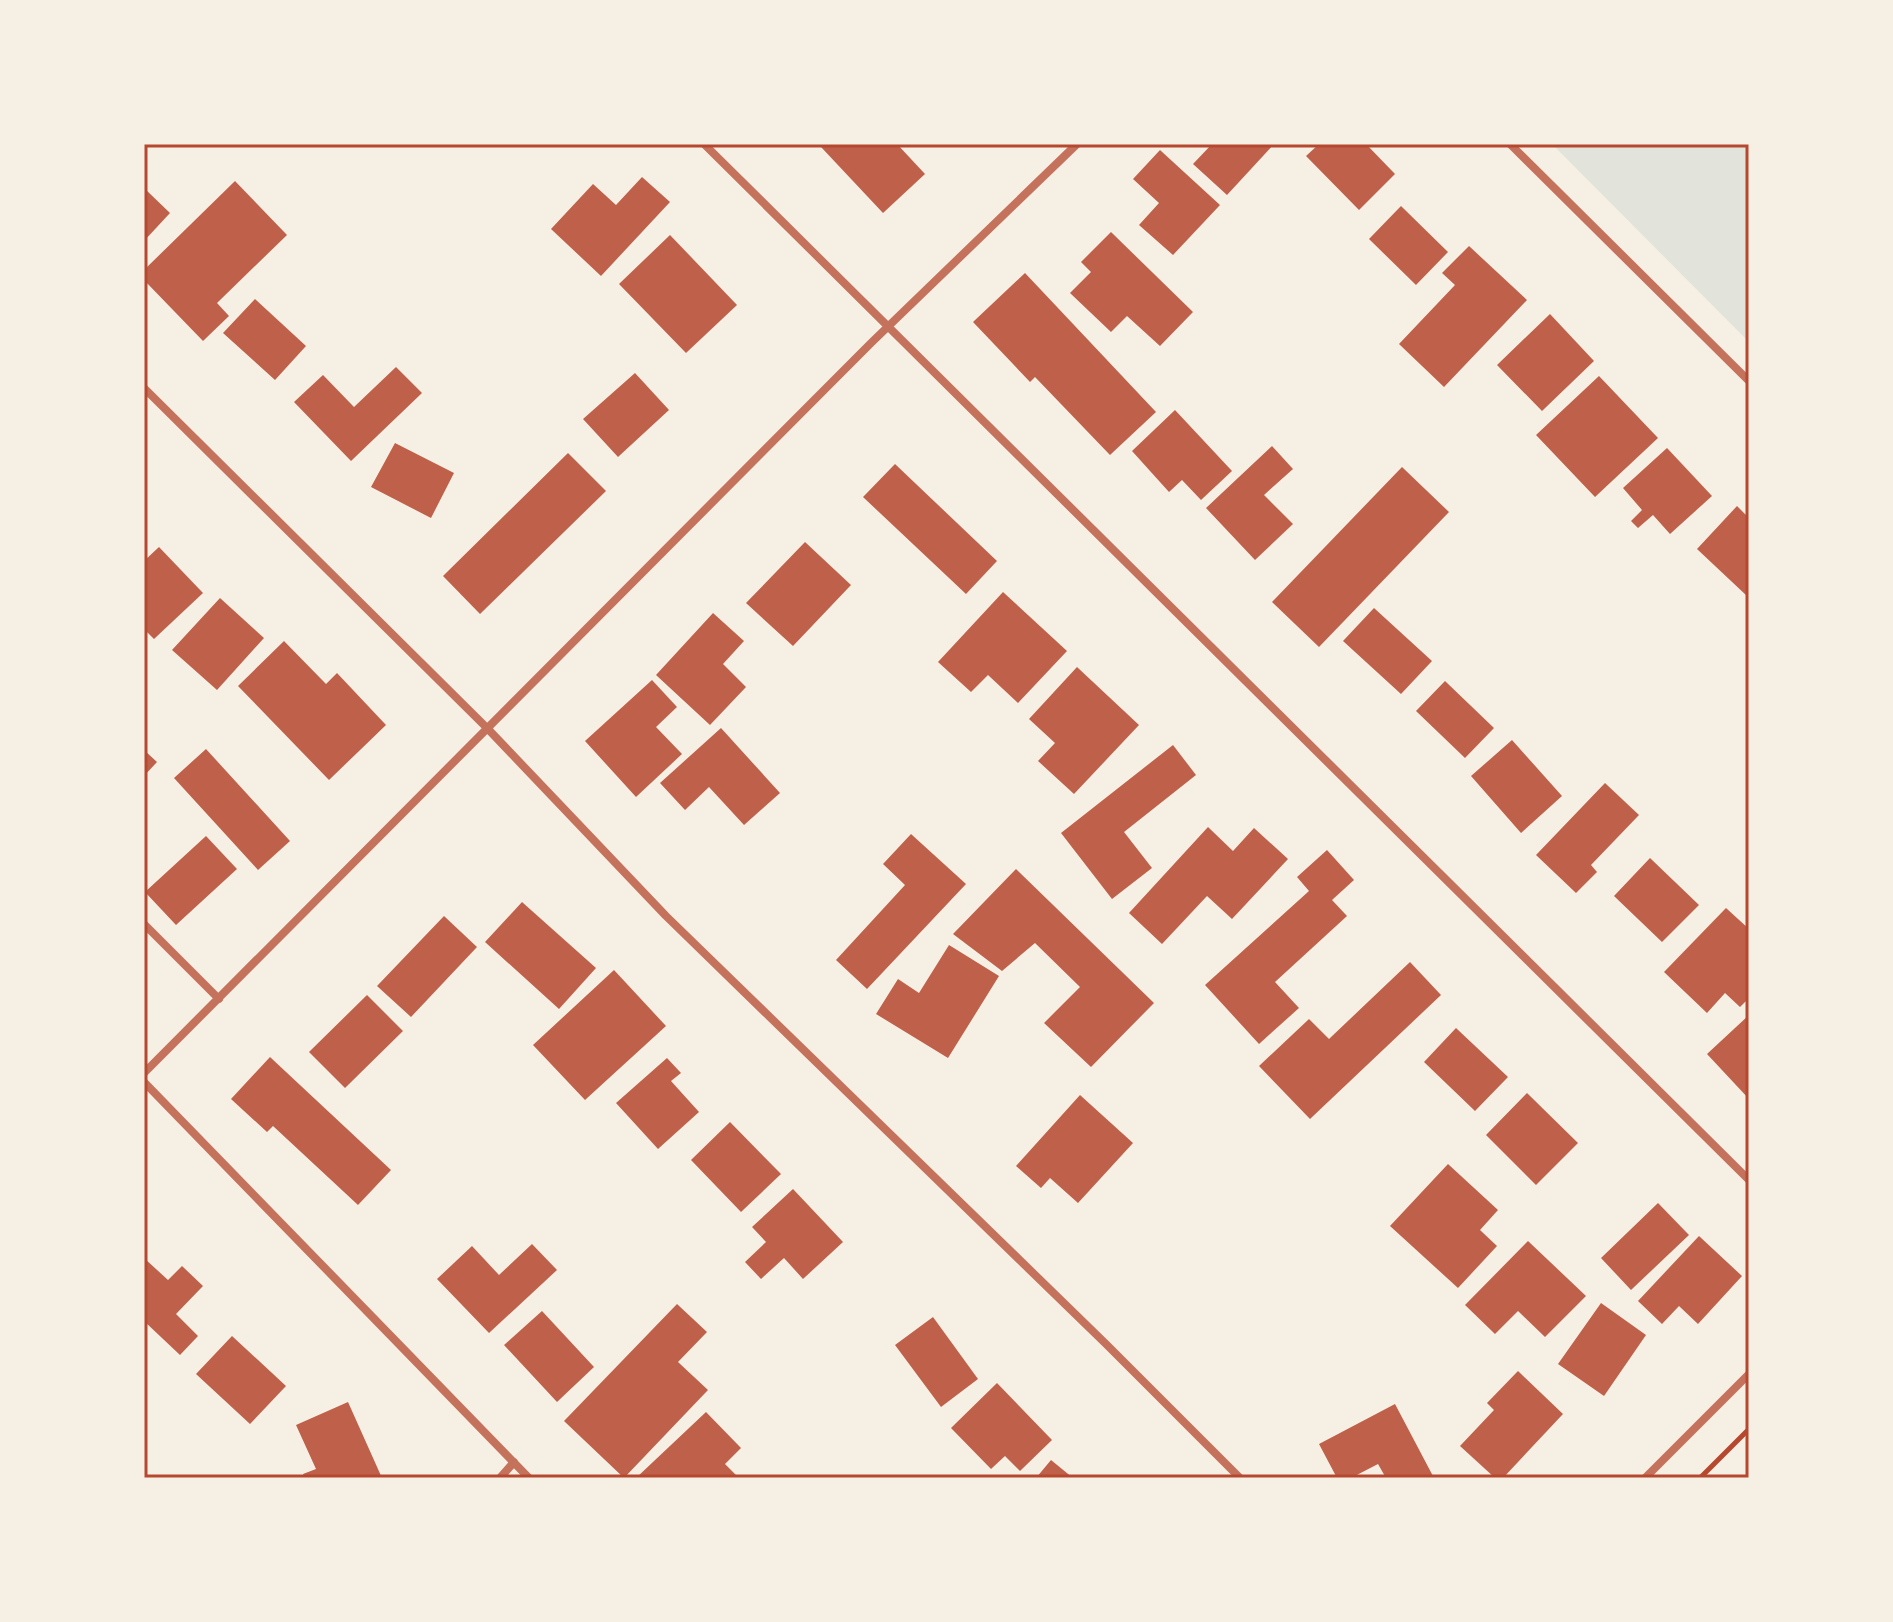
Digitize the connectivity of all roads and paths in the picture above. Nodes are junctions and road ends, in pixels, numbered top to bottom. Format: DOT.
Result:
graph roads {
  1 [pos="704,144"];
  2 [pos="1077,144"];
  3 [pos="1510,144"];
  4 [pos="888,326"];
  5 [pos="1749,381"];
  6 [pos="144,388"];
  7 [pos="487,728"];
  8 [pos="144,924"];
  9 [pos="219,999"];
  10 [pos="144,1073"];
  11 [pos="144,1082"];
  12 [pos="1749,1180"];
  13 [pos="1749,1374"];
  14 [pos="1749,1429"];
  15 [pos="514,1462"];
  16 [pos="500,1478"];
  17 [pos="529,1478"];
  18 [pos="1240,1478"];
  19 [pos="1645,1478"];
  20 [pos="1700,1478"];
  1 -- 4 [label="street"];
  2 -- 4 [label="street"];
  3 -- 5 [label="street"];
  4 -- 7 [label="street"];
  4 -- 12 [label="street"];
  6 -- 7 [label="street"];
  7 -- 9 [label="street"];
  7 -- 18 [label="street"];
  8 -- 9 [label="street"];
  9 -- 10 [label="street"];
  11 -- 15 [label="street"];
  13 -- 19 [label="street"];
  14 -- 20 [label="path"];
  15 -- 16 [label="street"];
  15 -- 17 [label="street"];
}
